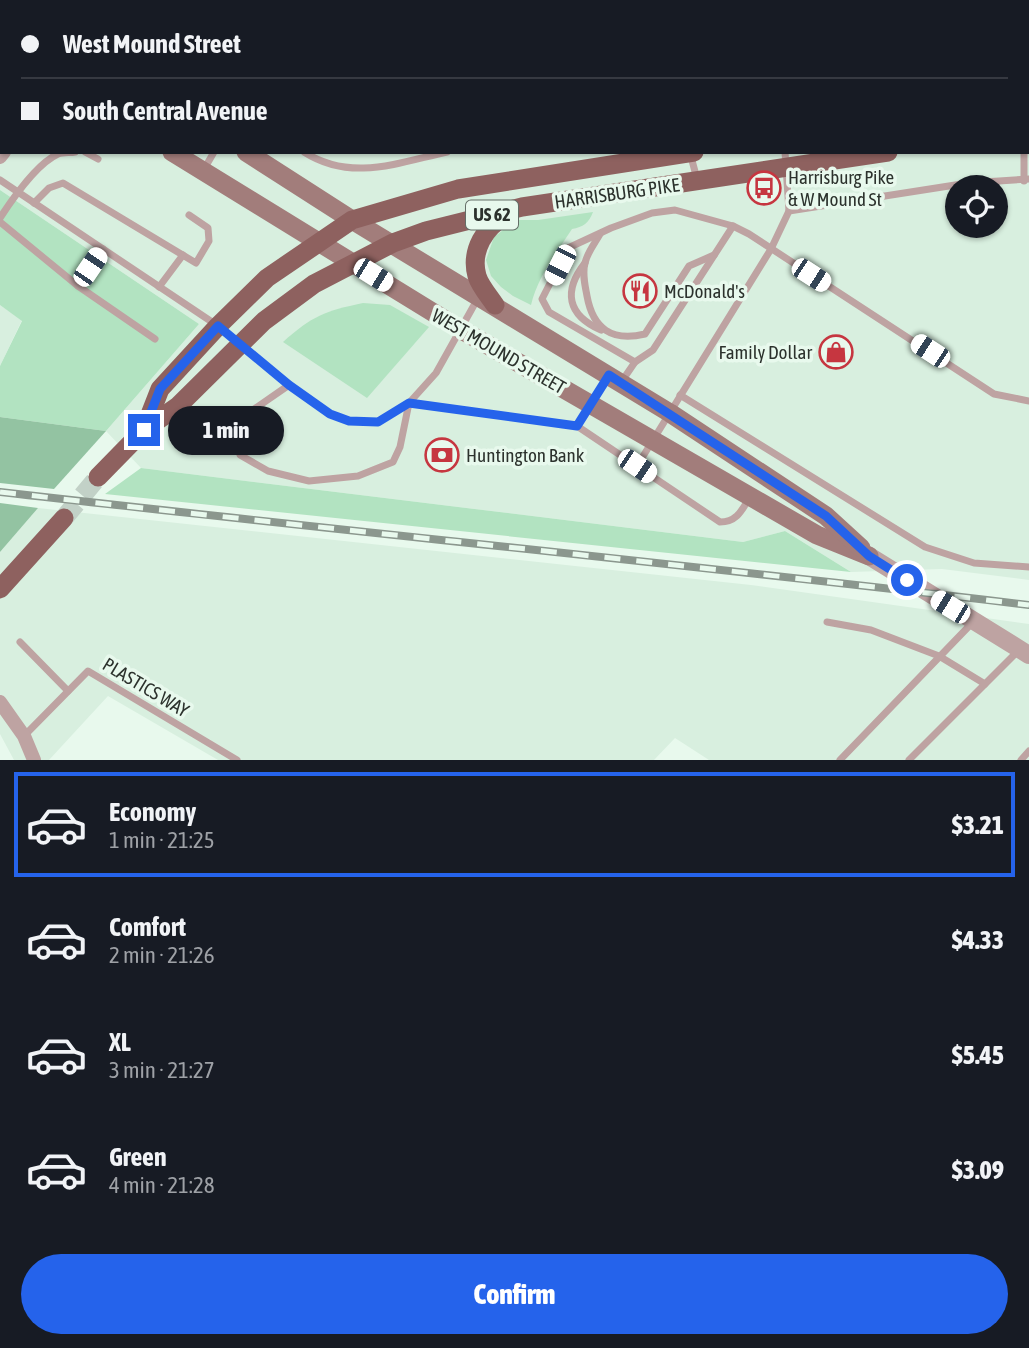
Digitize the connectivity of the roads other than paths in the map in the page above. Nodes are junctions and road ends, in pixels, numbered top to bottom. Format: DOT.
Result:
graph roads {
  1 [pos="58,154"];
  2 [pos="89,154"];
  3 [pos="175,154"];
  4 [pos="213,154"];
  5 [pos="249,154"];
  6 [pos="309,154"];
  7 [pos="438,154"];
  8 [pos="678,154"];
  9 [pos="691,154"];
  10 [pos="862,154"];
  11 [pos="1024,154"];
  12 [pos="98,159"];
  13 [pos="786,160"];
  14 [pos="203,171"];
  15 [pos="0,180"];
  16 [pos="1026,180"];
  17 [pos="697,181"];
  18 [pos="18,192"];
  19 [pos="34,203"];
  20 [pos="522,207"];
  21 [pos="789,211"];
  22 [pos="189,215"];
  23 [pos="0,220"];
  24 [pos="352,220"];
  25 [pos="733,226"];
  26 [pos="600,233"];
  27 [pos="318,242"];
  28 [pos="393,243"];
  29 [pos="103,249"];
  30 [pos="771,249"];
  31 [pos="183,255"];
  32 [pos="714,255"];
  33 [pos="585,262"];
  34 [pos="355,264"];
  35 [pos="78,286"];
  36 [pos="159,287"];
  37 [pos="487,300"];
  38 [pos="218,326"];
  39 [pos="460,329"];
  40 [pos="610,334"];
  41 [pos="155,339"];
  42 [pos="240,343"];
  43 [pos="635,362"];
  44 [pos="615,379"];
  45 [pos="289,385"];
  46 [pos="680,395"];
  47 [pos="1029,401"];
  48 [pos="409,403"];
  49 [pos="591,405"];
  50 [pos="670,413"];
  51 [pos="577,426"];
  52 [pos="144,430"];
  53 [pos="654,440"];
  54 [pos="637,466"];
  55 [pos="98,477"];
  56 [pos="750,496"];
  57 [pos="64,518"];
  58 [pos="869,556"];
  59 [pos="1029,567"];
  60 [pos="0,589"];
  61 [pos="973,621"];
  62 [pos="827,622"];
  63 [pos="20,642"];
  64 [pos="1024,652"];
  65 [pos="939,656"];
  66 [pos="985,684"];
  67 [pos="68,691"];
  68 [pos="0,702"];
  69 [pos="24,736"];
  70 [pos="1029,751"];
  71 [pos="232,759"];
  72 [pos="34,760"];
  73 [pos="840,760"];
  74 [pos="909,760"];
  75 [pos="1021,760"];
  1 -- 18 [label="lane"];
  2 -- 12 [label="lane"];
  3 -- 14 [label="main road, WEST MOUND STREET"];
  4 -- 14 [label="lane"];
  5 -- 24 [label="main road, WEST MOUND STREET"];
  6 -- 7 [label="lane"];
  8 -- 24 [label="main road, HARRISBURG PIKE / US 62"];
  9 -- 17 [label="lane"];
  10 -- 13 [label="main road, HARRISBURG PIKE / US 62"];
  11 -- 16 [label="lane"];
  13 -- 17 [label="main road, HARRISBURG PIKE / US 62"];
  13 -- 21 [label="lane"];
  14 -- 27 [label="main road, WEST MOUND STREET"];
  15 -- 18 [label="lane"];
  16 -- 21 [label="lane"];
  17 -- 20 [label="main road, HARRISBURG PIKE / US 62"];
  18 -- 19 [label="lane"];
  18 -- 23 [label="lane"];
  19 -- 29 [label="lane"];
  19 -- 31 [label="lane"];
  20 -- 28 [label="main road, HARRISBURG PIKE / US 62"];
  20 -- 37 [label="main road"];
  21 -- 30 [label="lane"];
  22 -- 31 [label="lane"];
  23 -- 35 [label="lane"];
  24 -- 27 [label="main road, HARRISBURG PIKE / US 62"];
  24 -- 28 [label="main road, WEST MOUND STREET"];
  25 -- 26 [label="lane"];
  25 -- 30 [label="lane"];
  25 -- 32 [label="lane"];
  26 -- 33 [label="lane"];
  26 -- 43 [label="lane"];
  27 -- 34 [label="main road, WEST MOUND STREET"];
  27 -- 38 [label="main road, US 62"];
  28 -- 34 [label="main road, HARRISBURG PIKE / US 62"];
  28 -- 37 [label="main road, WEST MOUND STREET"];
  29 -- 35 [label="lane"];
  29 -- 36 [label="lane"];
  30 -- 46 [label="lane"];
  30 -- 47 [label="lane"];
  31 -- 36 [label="lane"];
  32 -- 40 [label="lane"];
  32 -- 43 [label="lane"];
  33 -- 40 [label="lane"];
  33 -- 40 [label="lane"];
  34 -- 39 [label="main road, WEST MOUND STREET"];
  34 -- 42 [label="main road, US 62"];
  35 -- 41 [label="lane"];
  36 -- 38 [label="lane"];
  37 -- 39 [label="lane"];
  37 -- 44 [label="main road, WEST MOUND STREET"];
  38 -- 42 [label="lane"];
  38 -- 52 [label="main road, US 62"];
  39 -- 48 [label="lane"];
  39 -- 49 [label="main road, WEST MOUND STREET"];
  42 -- 45 [label="lane"];
  42 -- 52 [label="main road, US 62"];
  43 -- 44 [label="lane"];
  44 -- 49 [label="lane"];
  44 -- 50 [label="main road, WEST MOUND STREET"];
  45 -- 48 [label="lane"];
  45 -- 48 [label="lane"];
  46 -- 50 [label="lane"];
  46 -- 59 [label="lane"];
  48 -- 51 [label="lane"];
  49 -- 51 [label="lane"];
  49 -- 53 [label="main road, WEST MOUND STREET"];
  50 -- 53 [label="lane"];
  50 -- 58 [label="main road, WEST MOUND STREET"];
  51 -- 54 [label="lane"];
  52 -- 55 [label="main road, US 62"];
  53 -- 54 [label="lane"];
  53 -- 56 [label="main road, WEST MOUND STREET"];
  54 -- 56 [label="lane"];
  56 -- 58 [label="main road, WEST MOUND STREET"];
  57 -- 60 [label="main road"];
  58 -- 61 [label="street, WEST MOUND STREET"];
  61 -- 64 [label="street, WEST MOUND STREET"];
  61 -- 65 [label="lane"];
  62 -- 65 [label="lane"];
  63 -- 67 [label="lane"];
  64 -- 66 [label="lane"];
  65 -- 66 [label="lane"];
  65 -- 73 [label="lane"];
  66 -- 74 [label="lane"];
  67 -- 69 [label="lane, PLASTICS WAY"];
  67 -- 71 [label="lane, PLASTICS WAY"];
  68 -- 69 [label="street"];
  69 -- 72 [label="street"];
  70 -- 75 [label="lane"];
}
